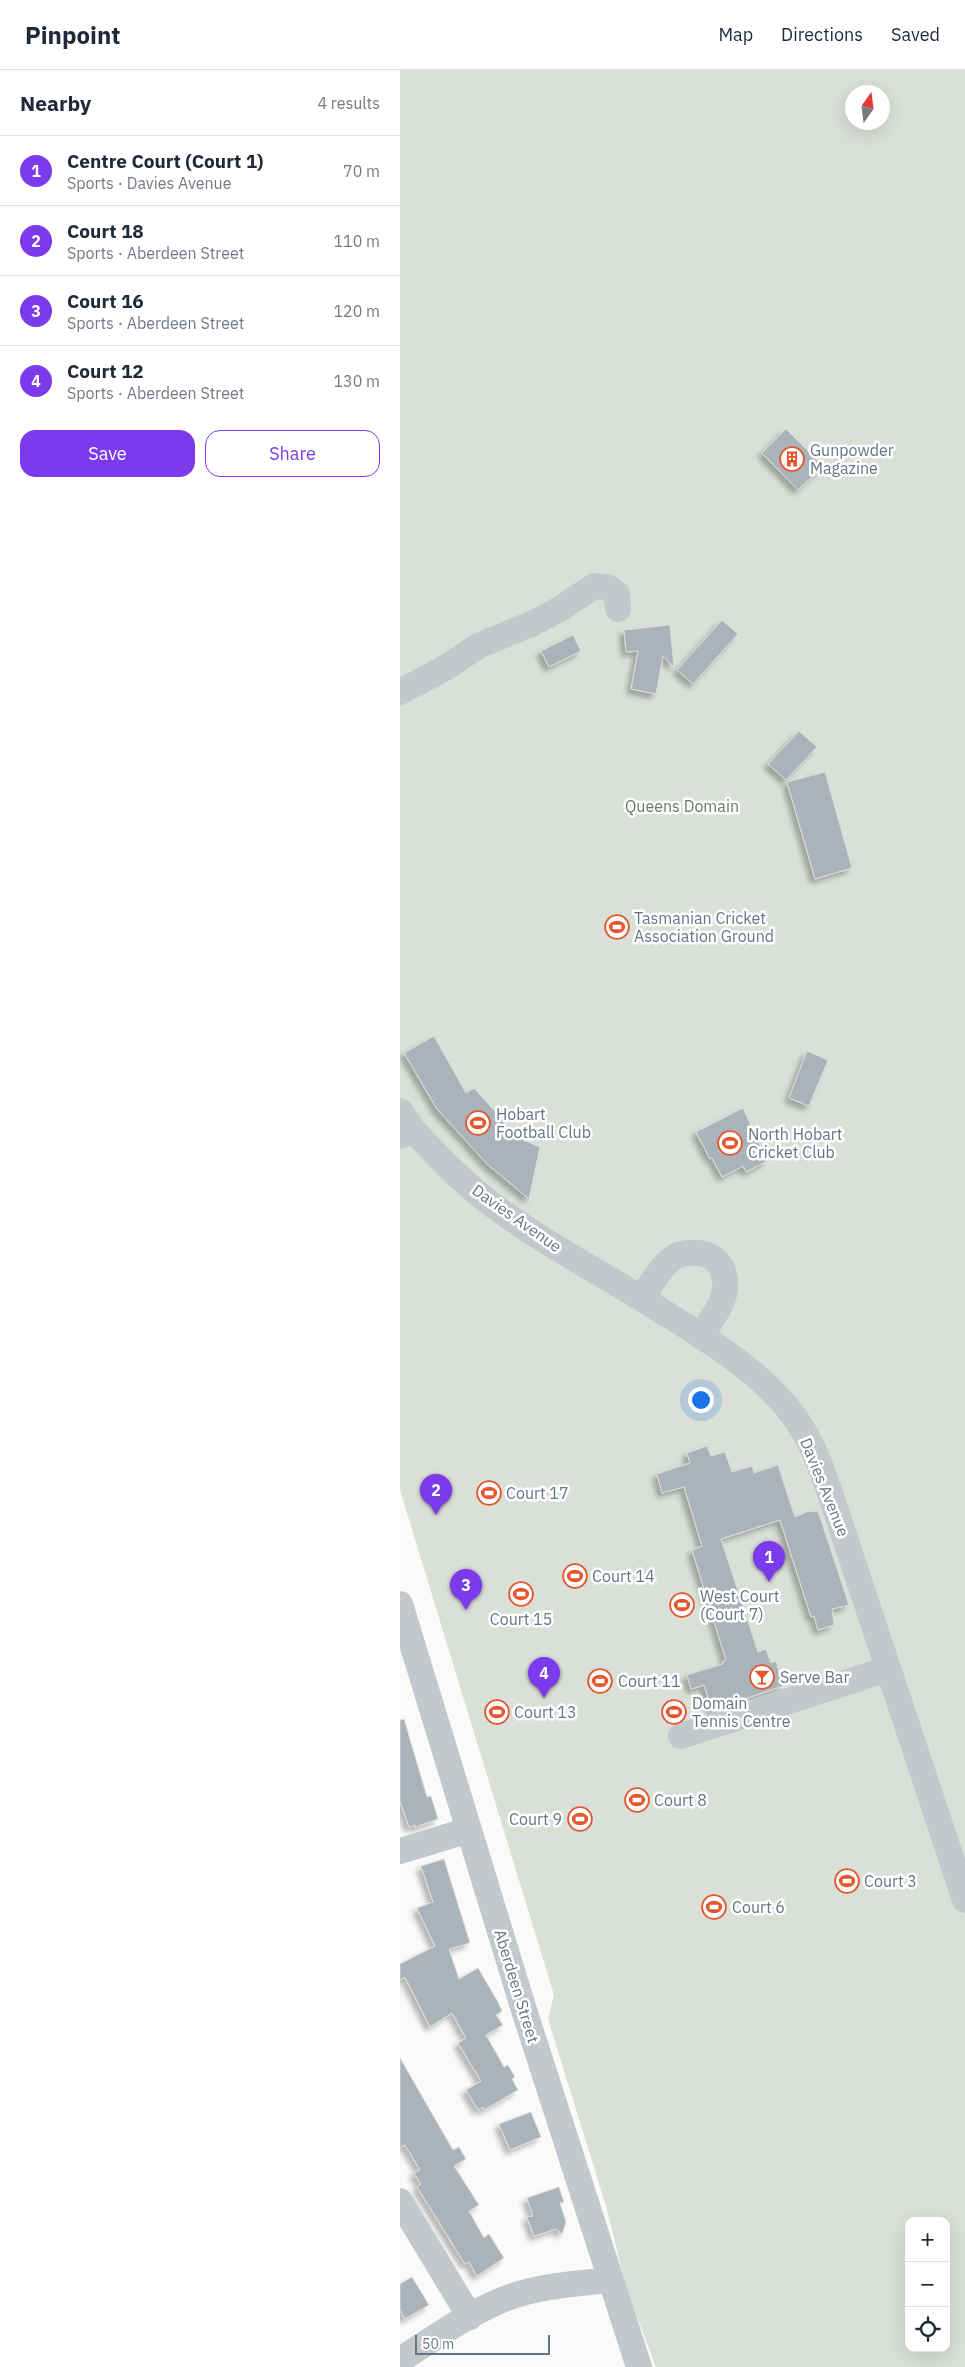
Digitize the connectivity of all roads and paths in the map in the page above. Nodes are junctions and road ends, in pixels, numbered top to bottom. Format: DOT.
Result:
graph roads {
  1 [pos="618,609"];
  2 [pos="400,692"];
  3 [pos="405,1126"];
  4 [pos="641,1298"];
  5 [pos="701,1336"];
  6 [pos="400,1604"];
  7 [pos="888,1669"];
  8 [pos="681,1736"];
  9 [pos="468,1830"];
  10 [pos="400,1851"];
  11 [pos="965,1900"];
  12 [pos="400,2201"];
  13 [pos="610,2280"];
  14 [pos="470,2317"];
  15 [pos="400,2360"];
  16 [pos="639,2367"];
  1 -- 2 [label="street"];
  3 -- 4 [label="street, Davies Avenue"];
  4 -- 5 [label="street, Davies Avenue"];
  4 -- 5 [label="street"];
  5 -- 7 [label="street, Davies Avenue"];
  6 -- 9 [label="street, Aberdeen Street"];
  7 -- 8 [label="street"];
  7 -- 11 [label="street, Davies Avenue"];
  9 -- 10 [label="street"];
  9 -- 13 [label="street, Aberdeen Street"];
  12 -- 14 [label="street"];
  13 -- 14 [label="street"];
  13 -- 16 [label="street, Aberdeen Street"];
  14 -- 15 [label="street"];
}
